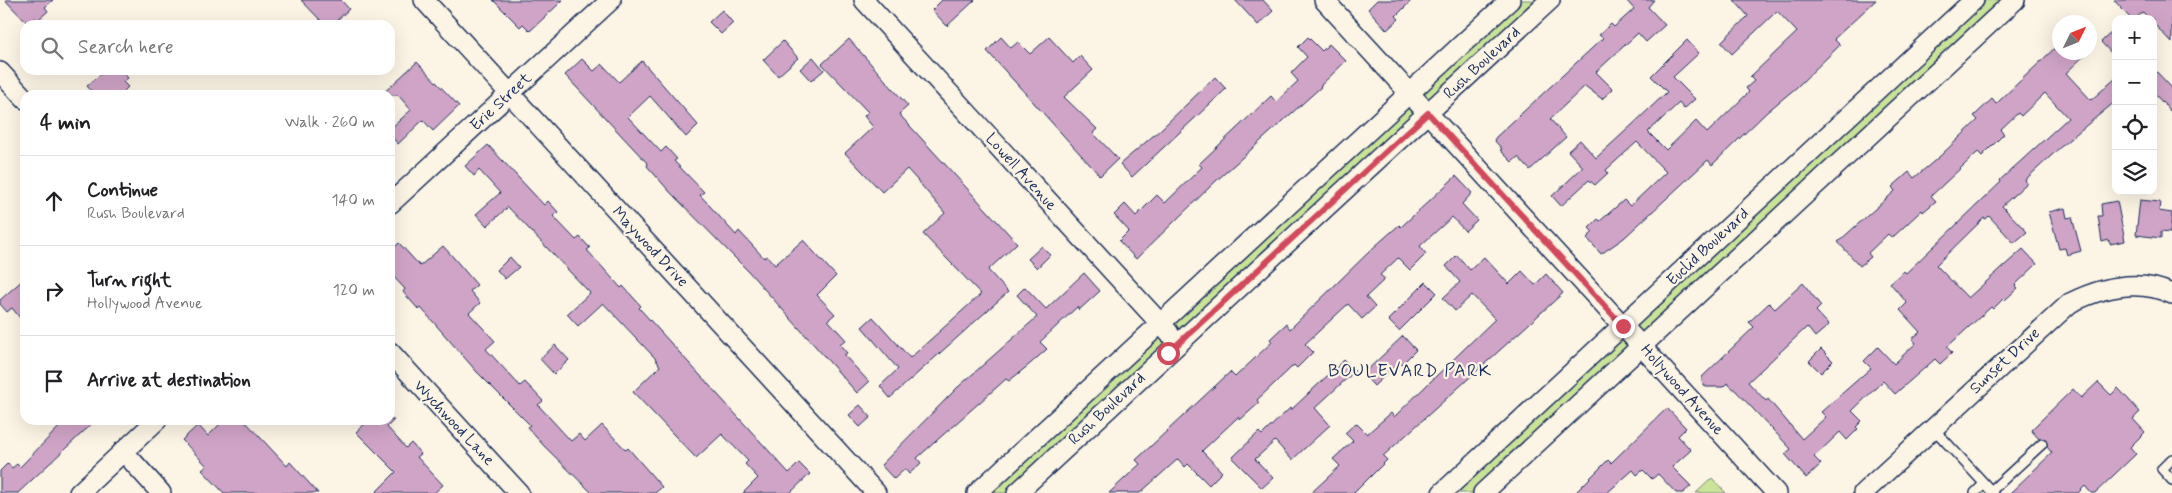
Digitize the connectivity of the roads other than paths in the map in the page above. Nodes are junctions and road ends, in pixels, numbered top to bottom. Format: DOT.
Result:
graph roads {
  1 [pos="424,0"];
  2 [pos="611,0"];
  3 [pos="864,0"];
  4 [pos="1324,0"];
  5 [pos="1510,0"];
  6 [pos="1550,0"];
  7 [pos="1974,0"];
  8 [pos="2015,0"];
  9 [pos="0,72"];
  10 [pos="510,93"];
  11 [pos="1410,93"];
  12 [pos="20,94"];
  13 [pos="1870,97"];
  14 [pos="1428,113"];
  15 [pos="1888,117"];
  16 [pos="395,199"];
  17 [pos="2172,294"];
  18 [pos="1161,323"];
  19 [pos="1623,326"];
  20 [pos="1178,343"];
  21 [pos="1641,346"];
  22 [pos="395,357"];
  23 [pos="152,425"];
  24 [pos="1933,428"];
  25 [pos="2042,444"];
  26 [pos="123,451"];
  27 [pos="2172,459"];
  28 [pos="2172,480"];
  29 [pos="1984,484"];
  30 [pos="1992,492"];
  31 [pos="78,493"];
  32 [pos="162,493"];
  33 [pos="519,493"];
  34 [pos="876,493"];
  35 [pos="978,493"];
  36 [pos="1017,493"];
  37 [pos="1442,493"];
  38 [pos="1483,493"];
  39 [pos="1776,493"];
  40 [pos="1863,493"];
  41 [pos="1976,493"];
  1 -- 10 [label="street, Maywood Drive"];
  2 -- 10 [label="street, Erie Street"];
  3 -- 18 [label="street, Lowell Avenue"];
  4 -- 11 [label="street, Hollywood Avenue"];
  5 -- 11 [label="street, Rush Boulevard"];
  6 -- 14 [label="street, Rush Boulevard"];
  7 -- 13 [label="street, Euclid Boulevard"];
  8 -- 15 [label="street, Euclid Boulevard"];
  9 -- 12 [label="street"];
  10 -- 16 [label="street, Erie Street"];
  10 -- 34 [label="street, Maywood Drive"];
  11 -- 14 [label="street, Hollywood Avenue"];
  11 -- 18 [label="street, Rush Boulevard"];
  13 -- 15 [label="street"];
  13 -- 19 [label="street, Euclid Boulevard"];
  14 -- 19 [label="street, Hollywood Avenue"];
  14 -- 20 [label="street, Rush Boulevard"];
  15 -- 21 [label="street, Euclid Boulevard"];
  17 -- 24 [label="street, Sunset Drive"];
  18 -- 20 [label="street, Lowell Avenue"];
  18 -- 35 [label="street, Rush Boulevard"];
  19 -- 21 [label="street, Hollywood Avenue"];
  19 -- 37 [label="street, Euclid Boulevard"];
  20 -- 36 [label="street, Rush Boulevard"];
  21 -- 38 [label="street, Euclid Boulevard"];
  21 -- 39 [label="street, Hollywood Avenue"];
  22 -- 33 [label="street, Wychwood Lane"];
  23 -- 26 [label="street"];
  24 -- 29 [label="lane"];
  24 -- 40 [label="street, Sunset Drive"];
  25 -- 30 [label="lane"];
  26 -- 31 [label="street"];
  26 -- 32 [label="street"];
  27 -- 28 [label="lane"];
  29 -- 30 [label="lane"];
  29 -- 41 [label="lane"];
}
